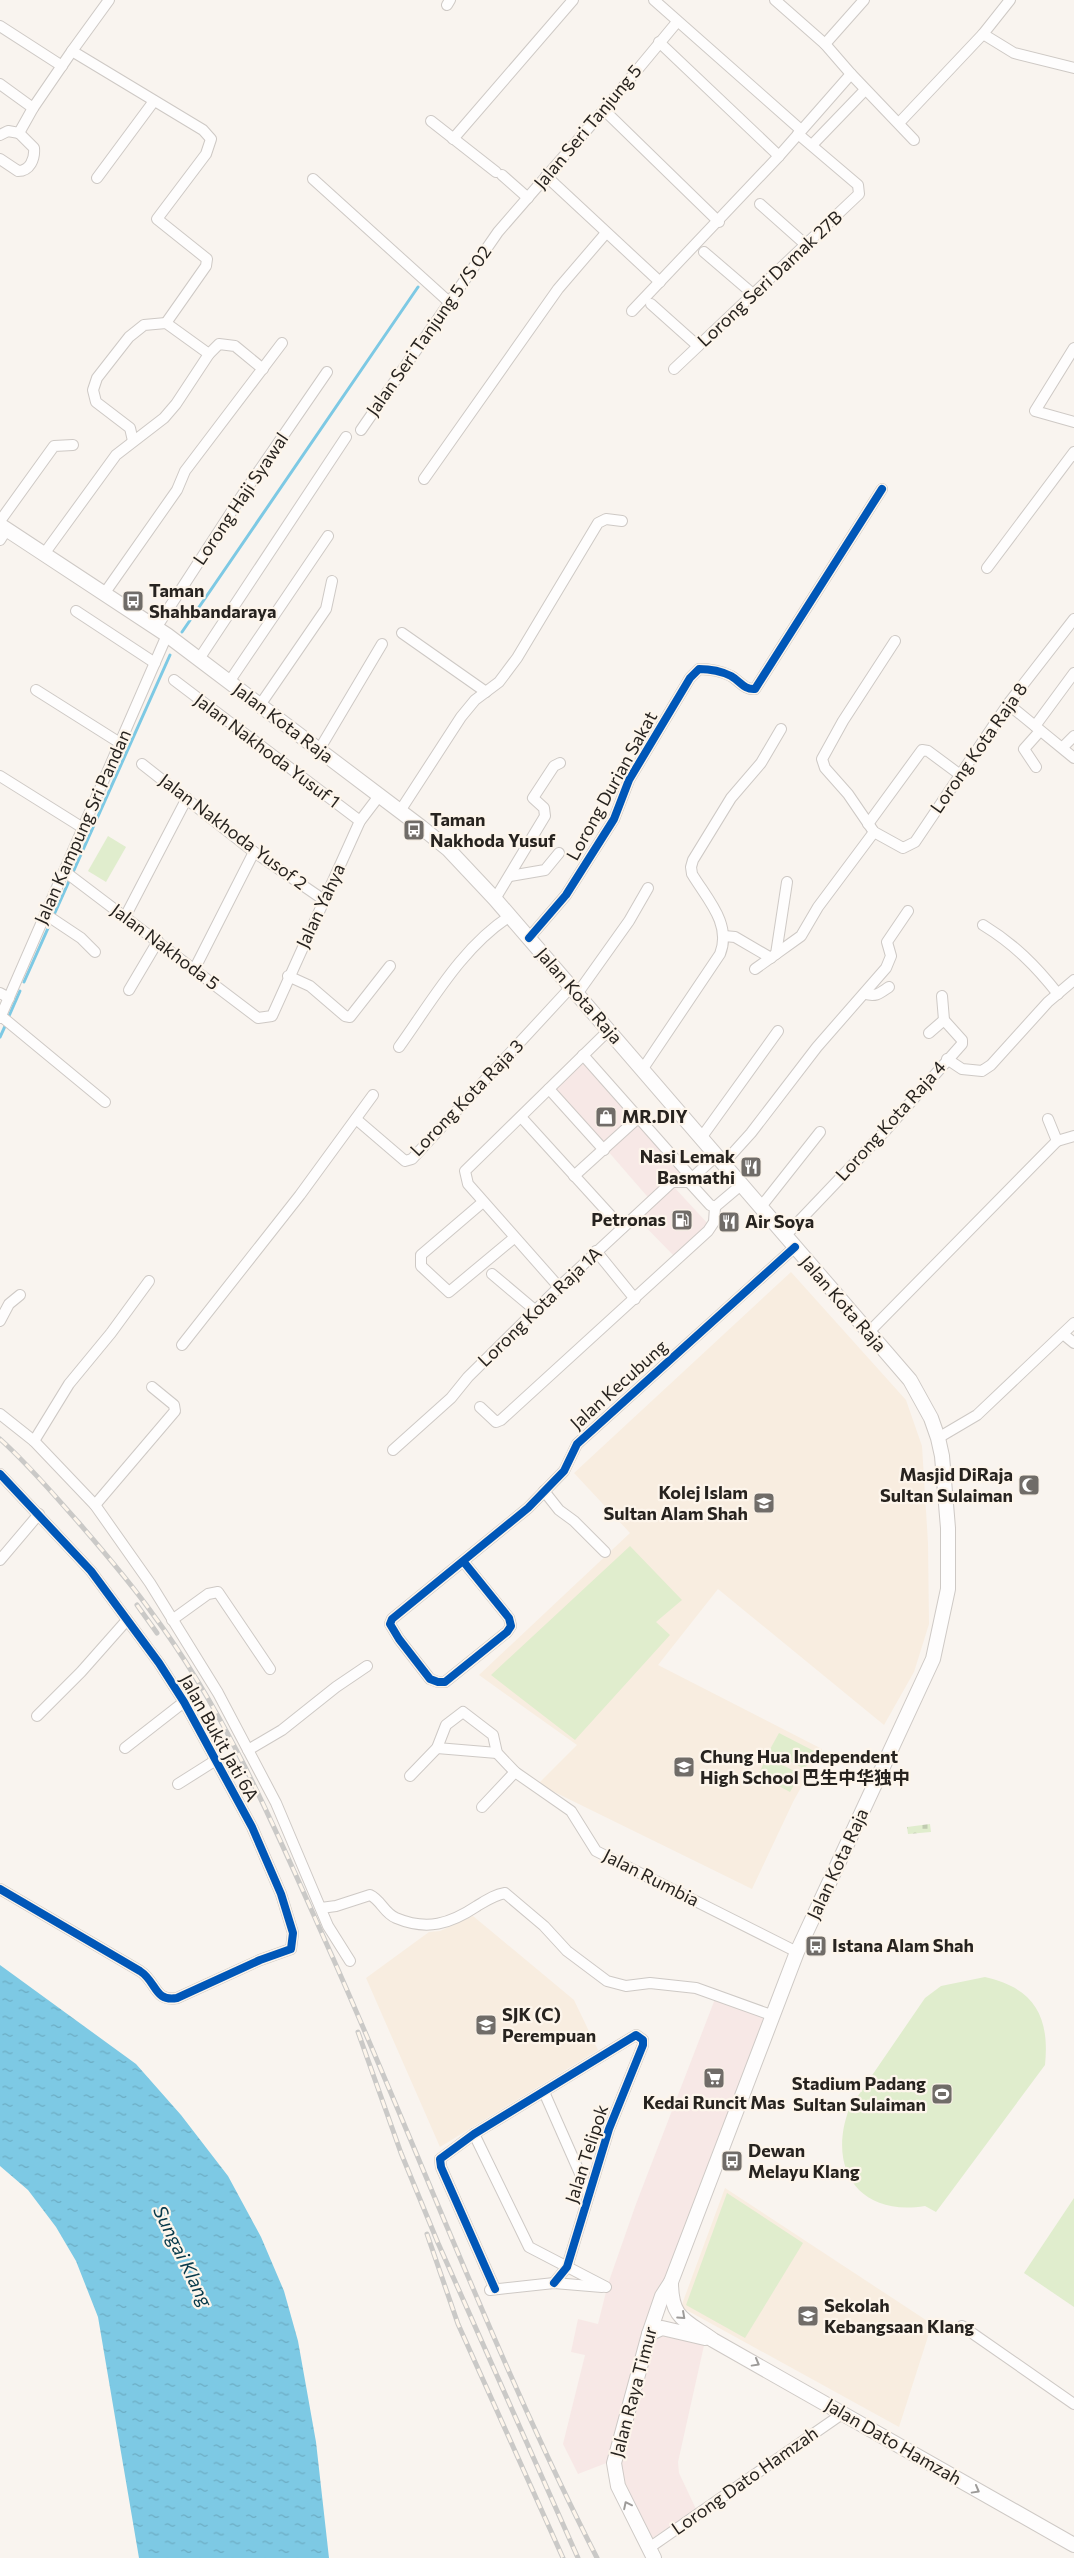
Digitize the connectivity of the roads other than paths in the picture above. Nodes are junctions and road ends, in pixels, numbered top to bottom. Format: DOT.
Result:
graph roads {
  1 [pos="109,0"];
  2 [pos="573,0"];
  3 [pos="654,0"];
  4 [pos="775,0"];
  5 [pos="864,0"];
  6 [pos="1010,0"];
  7 [pos="677,22"];
  8 [pos="0,26"];
  9 [pos="983,34"];
  10 [pos="659,42"];
  11 [pos="825,44"];
  12 [pos="72,51"];
  13 [pos="62,66"];
  14 [pos="1074,68"];
  15 [pos="851,74"];
  16 [pos="0,84"];
  17 [pos="864,90"];
  18 [pos="154,100"];
  19 [pos="33,108"];
  20 [pos="604,110"];
  21 [pos="431,122"];
  22 [pos="899,123"];
  23 [pos="799,132"];
  24 [pos="19,133"];
  25 [pos="0,135"];
  26 [pos="453,139"];
  27 [pos="914,140"];
  28 [pos="812,145"];
  29 [pos="779,156"];
  30 [pos="0,159"];
  31 [pos="546,176"];
  32 [pos="98,178"];
  33 [pos="313,179"];
  34 [pos="528,198"];
  35 [pos="760,204"];
  36 [pos="719,222"];
  37 [pos="498,232"];
  38 [pos="606,233"];
  39 [pos="805,244"];
  40 [pos="704,252"];
  41 [pos="660,282"];
  42 [pos="753,294"];
  43 [pos="449,302"];
  44 [pos="651,304"];
  45 [pos="632,311"];
  46 [pos="166,323"];
  47 [pos="282,343"];
  48 [pos="698,346"];
  49 [pos="1074,348"];
  50 [pos="209,354"];
  51 [pos="263,369"];
  52 [pos="674,369"];
  53 [pos="327,372"];
  54 [pos="1074,422"];
  55 [pos="361,430"];
  56 [pos="346,438"];
  57 [pos="133,441"];
  58 [pos="73,445"];
  59 [pos="1074,452"];
  60 [pos="424,479"];
  61 [pos="882,489"];
  62 [pos="622,521"];
  63 [pos="2,529"];
  64 [pos="328,536"];
  65 [pos="44,554"];
  66 [pos="987,568"];
  67 [pos="332,581"];
  68 [pos="104,594"];
  69 [pos="76,611"];
  70 [pos="1074,619"];
  71 [pos="161,631"];
  72 [pos="402,633"];
  73 [pos="895,641"];
  74 [pos="382,644"];
  75 [pos="199,659"];
  76 [pos="155,663"];
  77 [pos="1074,673"];
  78 [pos="174,680"];
  79 [pos="229,682"];
  80 [pos="36,690"];
  81 [pos="486,692"];
  82 [pos="1008,704"];
  83 [pos="260,705"];
  84 [pos="1037,728"];
  85 [pos="781,729"];
  86 [pos="1074,736"];
  87 [pos="120,743"];
  88 [pos="1063,747"];
  89 [pos="320,750"];
  90 [pos="1074,758"];
  91 [pos="560,763"];
  92 [pos="142,764"];
  93 [pos="1036,767"];
  94 [pos="959,774"];
  95 [pos="0,776"];
  96 [pos="380,796"];
  97 [pos="187,798"];
  98 [pos="400,811"];
  99 [pos="360,821"];
  100 [pos="83,828"];
  101 [pos="871,828"];
  102 [pos="254,852"];
  103 [pos="559,853"];
  104 [pos="69,875"];
  105 [pos="510,876"];
  106 [pos="787,882"];
  107 [pos="648,888"];
  108 [pos="495,899"];
  109 [pos="324,900"];
  110 [pos="908,911"];
  111 [pos="50,916"];
  112 [pos="510,916"];
  113 [pos="125,917"];
  114 [pos="983,925"];
  115 [pos="724,936"];
  116 [pos="529,938"];
  117 [pos="158,941"];
  118 [pos="95,952"];
  119 [pos="774,956"];
  120 [pos="390,966"];
  121 [pos="195,968"];
  122 [pos="755,969"];
  123 [pos="288,976"];
  124 [pos="1074,980"];
  125 [pos="889,987"];
  126 [pos="129,990"];
  127 [pos="574,990"];
  128 [pos="865,994"];
  129 [pos="1058,994"];
  130 [pos="4,995"];
  131 [pos="942,996"];
  132 [pos="0,1017"];
  133 [pos="266,1018"];
  134 [pos="944,1020"];
  135 [pos="608,1031"];
  136 [pos="778,1031"];
  137 [pos="928,1033"];
  138 [pos="399,1047"];
  139 [pos="584,1054"];
  140 [pos="947,1060"];
  141 [pos="642,1070"];
  142 [pos="549,1089"];
  143 [pos="373,1094"];
  144 [pos="105,1102"];
  145 [pos="520,1117"];
  146 [pos="640,1117"];
  147 [pos="356,1119"];
  148 [pos="1048,1120"];
  149 [pos="820,1132"];
  150 [pos="1074,1136"];
  151 [pos="701,1138"];
  152 [pos="1057,1141"];
  153 [pos="604,1150"];
  154 [pos="719,1160"];
  155 [pos="574,1176"];
  156 [pos="690,1180"];
  157 [pos="741,1185"];
  158 [pos="483,1202"];
  159 [pos="715,1207"];
  160 [pos="760,1208"];
  161 [pos="622,1228"];
  162 [pos="785,1236"];
  163 [pos="514,1238"];
  164 [pos="795,1247"];
  165 [pos="596,1251"];
  166 [pos="492,1274"];
  167 [pos="149,1281"];
  168 [pos="558,1287"];
  169 [pos="20,1295"];
  170 [pos="635,1299"];
  171 [pos="536,1311"];
  172 [pos="0,1321"];
  173 [pos="1074,1323"];
  174 [pos="868,1333"];
  175 [pos="1063,1334"];
  176 [pos="1074,1343"];
  177 [pos="182,1346"];
  178 [pos="152,1387"];
  179 [pos="480,1407"];
  180 [pos="0,1414"];
  181 [pos="938,1438"];
  182 [pos="34,1441"];
  183 [pos="393,1450"];
  184 [pos="0,1474"];
  185 [pos="544,1491"];
  186 [pos="95,1505"];
  187 [pos="39,1514"];
  188 [pos="605,1552"];
  189 [pos="0,1560"];
  190 [pos="463,1561"];
  191 [pos="127,1620"];
  192 [pos="172,1620"];
  193 [pos="367,1666"];
  194 [pos="270,1669"];
  195 [pos="184,1702"];
  196 [pos="37,1716"];
  197 [pos="125,1748"];
  198 [pos="437,1748"];
  199 [pos="248,1750"];
  200 [pos="497,1753"];
  201 [pos="216,1760"];
  202 [pos="515,1772"];
  203 [pos="410,1776"];
  204 [pos="178,1784"];
  205 [pos="482,1807"];
  206 [pos="0,1889"];
  207 [pos="321,1908"];
  208 [pos="797,1952"];
  209 [pos="350,1961"];
  210 [pos="771,2015"];
  211 [pos="544,2092"];
  212 [pos="474,2134"];
  213 [pos="588,2194"];
  214 [pos="567,2267"];
  215 [pos="671,2282"];
  216 [pos="554,2283"];
  217 [pos="962,2326"];
  218 [pos="649,2334"];
  219 [pos="713,2340"];
  220 [pos="1074,2404"];
  221 [pos="842,2414"];
  222 [pos="1074,2545"];
  223 [pos="651,2553"];
  1 -- 12 [label="street"];
  2 -- 26 [label="street"];
  3 -- 7 [label="street"];
  4 -- 11 [label="street"];
  5 -- 11 [label="street"];
  6 -- 9 [label="street"];
  7 -- 10 [label="street, Jalan Seri Tanjung 5"];
  7 -- 23 [label="street"];
  8 -- 13 [label="street"];
  9 -- 14 [label="street"];
  9 -- 22 [label="street"];
  10 -- 20 [label="street, Jalan Seri Tanjung 5"];
  10 -- 29 [label="street"];
  11 -- 15 [label="street"];
  12 -- 13 [label="street"];
  12 -- 18 [label="street"];
  13 -- 19 [label="street"];
  15 -- 17 [label="street"];
  15 -- 23 [label="street"];
  16 -- 19 [label="street"];
  17 -- 22 [label="street"];
  17 -- 28 [label="street"];
  18 -- 32 [label="street"];
  18 -- 46 [label="street"];
  19 -- 24 [label="street"];
  20 -- 31 [label="street, Jalan Seri Tanjung 5"];
  20 -- 36 [label="street"];
  21 -- 26 [label="street"];
  22 -- 27 [label="street"];
  23 -- 28 [label="street"];
  23 -- 29 [label="street"];
  24 -- 25 [label="street"];
  24 -- 30 [label="street"];
  26 -- 34 [label="street"];
  28 -- 39 [label="street, Lorong Seri Damak 27B"];
  29 -- 36 [label="street"];
  31 -- 34 [label="street, Jalan Seri Tanjung 5"];
  31 -- 38 [label="street"];
  33 -- 43 [label="street"];
  34 -- 37 [label="street, Jalan Seri Tanjung 5"];
  35 -- 39 [label="street"];
  36 -- 41 [label="street"];
  37 -- 43 [label="street, Jalan Seri Tanjung 5 /S 02"];
  38 -- 41 [label="street"];
  38 -- 60 [label="street"];
  39 -- 42 [label="street, Lorong Seri Damak 27B"];
  40 -- 42 [label="street"];
  41 -- 45 [label="street"];
  42 -- 48 [label="street, Lorong Seri Damak 27B"];
  43 -- 55 [label="street, Jalan Seri Tanjung 5 /S 02"];
  44 -- 48 [label="street"];
  46 -- 50 [label="street"];
  46 -- 57 [label="street"];
  47 -- 51 [label="street"];
  48 -- 52 [label="street, Lorong Seri Damak 27B"];
  49 -- 54 [label="street"];
  50 -- 51 [label="street"];
  50 -- 57 [label="street"];
  51 -- 68 [label="street"];
  53 -- 71 [label="street, Lorong Haji Syawal"];
  56 -- 75 [label="street"];
  57 -- 65 [label="street"];
  58 -- 63 [label="street"];
  59 -- 66 [label="street"];
  61 -- 116 [label="street, Lorong Durian Sakat"];
  62 -- 81 [label="street"];
  63 -- 65 [label="main road, Jalan Kota Raja"];
  64 -- 79 [label="street"];
  65 -- 68 [label="main road, Jalan Kota Raja"];
  67 -- 83 [label="street"];
  68 -- 71 [label="main road, Jalan Kota Raja"];
  69 -- 76 [label="street"];
  70 -- 82 [label="street, Lorong Kota Raja 8"];
  71 -- 75 [label="main road, Jalan Kota Raja"];
  71 -- 76 [label="street, Jalan Kampung Sri Pandan"];
  72 -- 81 [label="street"];
  73 -- 101 [label="street, Lorong Kota Raja 8"];
  74 -- 89 [label="street"];
  75 -- 79 [label="main road, Jalan Kota Raja"];
  76 -- 87 [label="street, Jalan Kampung Sri Pandan"];
  77 -- 84 [label="street"];
  78 -- 99 [label="street, Jalan Nakhoda Yusuf 1"];
  79 -- 83 [label="main road, Jalan Kota Raja"];
  80 -- 87 [label="street"];
  81 -- 98 [label="street"];
  82 -- 84 [label="street"];
  82 -- 94 [label="street, Lorong Kota Raja 8"];
  83 -- 89 [label="main road, Jalan Kota Raja"];
  84 -- 88 [label="street"];
  84 -- 93 [label="street"];
  85 -- 115 [label="street"];
  86 -- 88 [label="street"];
  87 -- 100 [label="street, Jalan Kampung Sri Pandan"];
  88 -- 90 [label="street"];
  89 -- 96 [label="main road, Jalan Kota Raja"];
  91 -- 105 [label="street"];
  92 -- 97 [label="street, Jalan Nakhoda Yusof 2"];
  94 -- 101 [label="street, Lorong Kota Raja 8"];
  94 -- 101 [label="street"];
  95 -- 100 [label="street"];
  96 -- 98 [label="main road, Jalan Kota Raja"];
  96 -- 99 [label="street, Jalan Yahya"];
  97 -- 102 [label="street, Jalan Nakhoda Yusof 2"];
  97 -- 113 [label="street"];
  98 -- 108 [label="main road, Jalan Kota Raja"];
  99 -- 109 [label="street, Jalan Yahya"];
  100 -- 104 [label="street, Jalan Kampung Sri Pandan"];
  101 -- 119 [label="street"];
  102 -- 109 [label="street, Jalan Nakhoda Yusof 2"];
  102 -- 121 [label="street"];
  103 -- 105 [label="street"];
  104 -- 111 [label="street, Jalan Kampung Sri Pandan"];
  104 -- 113 [label="street, Jalan Nakhoda 5"];
  105 -- 108 [label="street"];
  106 -- 119 [label="street"];
  107 -- 127 [label="street"];
  108 -- 112 [label="main road, Jalan Kota Raja"];
  109 -- 123 [label="street, Jalan Yahya"];
  110 -- 128 [label="street, Lorong Kota Raja 1A"];
  111 -- 118 [label="street"];
  111 -- 130 [label="street, Jalan Kampung Sri Pandan"];
  112 -- 116 [label="main road, Jalan Kota Raja"];
  112 -- 138 [label="street"];
  113 -- 117 [label="street, Jalan Nakhoda 5"];
  114 -- 129 [label="street"];
  115 -- 119 [label="street"];
  115 -- 141 [label="street"];
  116 -- 127 [label="main road, Jalan Kota Raja"];
  117 -- 121 [label="street, Jalan Nakhoda 5"];
  117 -- 126 [label="street"];
  119 -- 122 [label="street"];
  120 -- 123 [label="street"];
  121 -- 133 [label="street, Jalan Nakhoda 5"];
  123 -- 133 [label="street, Jalan Yahya"];
  124 -- 129 [label="street"];
  125 -- 128 [label="street"];
  127 -- 135 [label="main road, Jalan Kota Raja"];
  127 -- 147 [label="street, Lorong Kota Raja 3"];
  128 -- 154 [label="street, Lorong Kota Raja 1A"];
  129 -- 140 [label="street"];
  130 -- 132 [label="street, Jalan Kampung Sri Pandan"];
  131 -- 134 [label="street"];
  132 -- 144 [label="street"];
  134 -- 137 [label="street, Lorong Kota Raja 4"];
  134 -- 140 [label="street, Lorong Kota Raja 4"];
  135 -- 139 [label="street"];
  135 -- 141 [label="main road, Jalan Kota Raja"];
  136 -- 151 [label="street"];
  139 -- 142 [label="street"];
  139 -- 146 [label="street"];
  140 -- 162 [label="street, Lorong Kota Raja 4"];
  141 -- 151 [label="main road, Jalan Kota Raja"];
  142 -- 145 [label="street"];
  142 -- 153 [label="street"];
  143 -- 147 [label="street"];
  145 -- 155 [label="street"];
  145 -- 158 [label="street"];
  146 -- 153 [label="street"];
  146 -- 156 [label="street"];
  147 -- 177 [label="street"];
  148 -- 152 [label="street"];
  149 -- 160 [label="street"];
  150 -- 152 [label="street"];
  151 -- 154 [label="main road, Jalan Kota Raja"];
  152 -- 174 [label="street"];
  153 -- 155 [label="street"];
  154 -- 156 [label="street, Lorong Kota Raja 1A"];
  154 -- 157 [label="main road, Jalan Kota Raja"];
  155 -- 161 [label="street"];
  156 -- 159 [label="street"];
  156 -- 161 [label="street, Lorong Kota Raja 1A"];
  157 -- 159 [label="street"];
  157 -- 160 [label="main road, Jalan Kota Raja"];
  158 -- 163 [label="street"];
  158 -- 163 [label="street"];
  159 -- 170 [label="street"];
  160 -- 162 [label="main road, Jalan Kota Raja"];
  161 -- 165 [label="street, Lorong Kota Raja 1A"];
  162 -- 164 [label="main road, Jalan Kota Raja"];
  163 -- 168 [label="street"];
  164 -- 174 [label="main road, Jalan Kota Raja"];
  164 -- 185 [label="street, Jalan Kecubung"];
  165 -- 168 [label="street, Lorong Kota Raja 1A"];
  165 -- 170 [label="street"];
  166 -- 171 [label="street"];
  167 -- 182 [label="street"];
  168 -- 171 [label="street, Lorong Kota Raja 1A"];
  169 -- 172 [label="street"];
  170 -- 179 [label="street"];
  171 -- 183 [label="street, Lorong Kota Raja 1A"];
  173 -- 175 [label="street"];
  174 -- 181 [label="main road, Jalan Kota Raja"];
  175 -- 176 [label="street"];
  175 -- 181 [label="street"];
  178 -- 186 [label="street"];
  180 -- 182 [label="street"];
  181 -- 208 [label="main road, Jalan Kota Raja"];
  182 -- 186 [label="street"];
  184 -- 187 [label="street, Jalan Bukit Jati 6A"];
  185 -- 188 [label="street"];
  185 -- 190 [label="street, Jalan Kecubung"];
  186 -- 192 [label="street"];
  187 -- 189 [label="street"];
  187 -- 191 [label="street, Jalan Bukit Jati 6A"];
  190 -- 190 [label="street, Jalan Kecubung"];
  191 -- 195 [label="street, Jalan Bukit Jati 6A"];
  191 -- 196 [label="street"];
  192 -- 194 [label="street"];
  192 -- 199 [label="street"];
  193 -- 199 [label="street"];
  195 -- 197 [label="street"];
  195 -- 201 [label="street, Jalan Bukit Jati 6A"];
  198 -- 200 [label="street"];
  198 -- 200 [label="street, Jalan Rumbia"];
  198 -- 203 [label="street, Jalan Rumbia"];
  199 -- 207 [label="street"];
  200 -- 202 [label="street, Jalan Rumbia"];
  201 -- 204 [label="street"];
  201 -- 206 [label="street, Jalan Bukit Jati 6A"];
  202 -- 205 [label="street"];
  202 -- 208 [label="street, Jalan Rumbia"];
  207 -- 209 [label="street"];
  207 -- 210 [label="street"];
  208 -- 210 [label="main road, Jalan Kota Raja"];
  210 -- 215 [label="main road, Jalan Kota Raja"];
  211 -- 212 [label="street"];
  211 -- 213 [label="street"];
  211 -- 213 [label="street, Jalan Telipok"];
  212 -- 214 [label="street"];
  212 -- 216 [label="street"];
  213 -- 214 [label="street, Jalan Telipok"];
  214 -- 216 [label="street, Jalan Telipok"];
  214 -- 216 [label="street"];
  215 -- 218 [label="main road, Jalan Raya Timur"];
  215 -- 219 [label="main road, one-way"];
  217 -- 220 [label="street"];
  218 -- 219 [label="main road"];
  223 -- 218 [label="main road, Jalan Raya Timur, one-way"];
  219 -- 221 [label="main road, Jalan Dato Hamzah, one-way"];
  221 -- 222 [label="main road, Jalan Dato Hamzah, one-way"];
  221 -- 223 [label="street, Lorong Dato Hamzah"];
}
